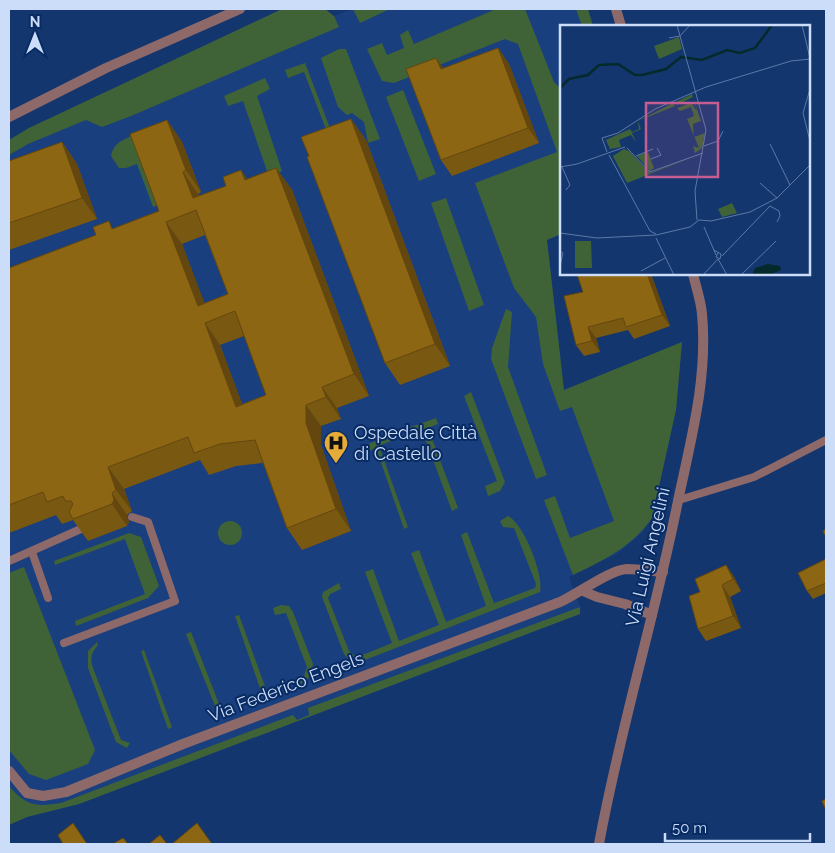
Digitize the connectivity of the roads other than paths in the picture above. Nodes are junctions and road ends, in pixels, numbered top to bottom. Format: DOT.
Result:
graph roads {
  1 [pos="240,9"];
  2 [pos="616,9"];
  3 [pos="621,25"];
  4 [pos="9,117"];
  5 [pos="693,275"];
  6 [pos="826,440"];
  7 [pos="678,500"];
  8 [pos="132,517"];
  9 [pos="83,528"];
  10 [pos="32,552"];
  11 [pos="9,561"];
  12 [pos="663,572"];
  13 [pos="583,591"];
  14 [pos="48,598"];
  15 [pos="652,616"];
  16 [pos="64,643"];
  17 [pos="9,771"];
  18 [pos="599,844"];
  1 -- 4 [label="street"];
  2 -- 3 [label="street"];
  5 -- 7 [label="street, Via Luigi Angelini"];
  6 -- 7 [label="lane"];
  7 -- 12 [label="street, Via Luigi Angelini"];
  8 -- 16 [label="lane"];
  9 -- 10 [label="lane"];
  10 -- 11 [label="lane"];
  10 -- 14 [label="lane"];
  12 -- 13 [label="street, Via Federico Engels"];
  12 -- 15 [label="street, Via Luigi Angelini"];
  13 -- 15 [label="street"];
  13 -- 17 [label="street, Via Federico Engels"];
  15 -- 18 [label="street, Via Luigi Angelini"];
}
